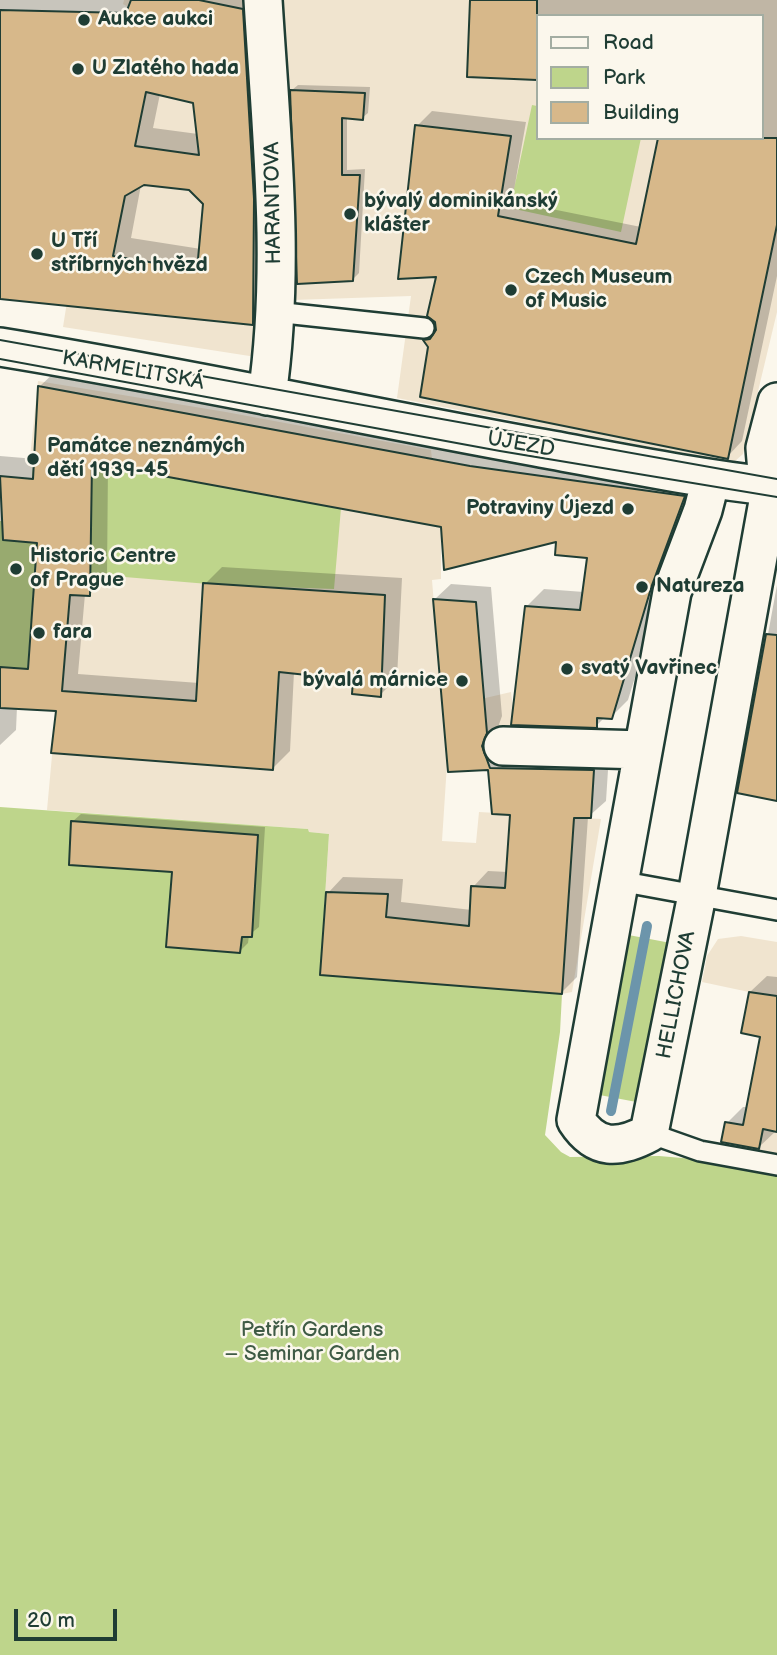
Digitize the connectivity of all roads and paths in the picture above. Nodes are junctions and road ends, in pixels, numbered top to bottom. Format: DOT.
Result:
graph roads {
  1 [pos="263,5"];
  2 [pos="275,312"];
  3 [pos="424,328"];
  4 [pos="0,347"];
  5 [pos="267,396"];
  6 [pos="777,402"];
  7 [pos="711,479"];
  8 [pos="774,487"];
  9 [pos="503,746"];
  10 [pos="643,750"];
  11 [pos="619,881"];
  12 [pos="697,895"];
  13 [pos="777,910"];
  14 [pos="649,1133"];
  15 [pos="777,1165"];
  1 -- 2 [label="street, HARANTOVA"];
  2 -- 3 [label="lane"];
  2 -- 5 [label="street, HARANTOVA"];
  4 -- 5 [label="street, KARMELITSKÁ"];
  5 -- 7 [label="street, ÚJEZD"];
  6 -- 8 [label="street, HELLICHOVA"];
  7 -- 8 [label="street, ÚJEZD"];
  7 -- 10 [label="street"];
  8 -- 12 [label="street, HELLICHOVA"];
  9 -- 10 [label="street"];
  10 -- 11 [label="street"];
  11 -- 12 [label="lane"];
  11 -- 14 [label="street"];
  12 -- 13 [label="lane"];
  12 -- 14 [label="street, HELLICHOVA"];
  14 -- 15 [label="lane"];
}
